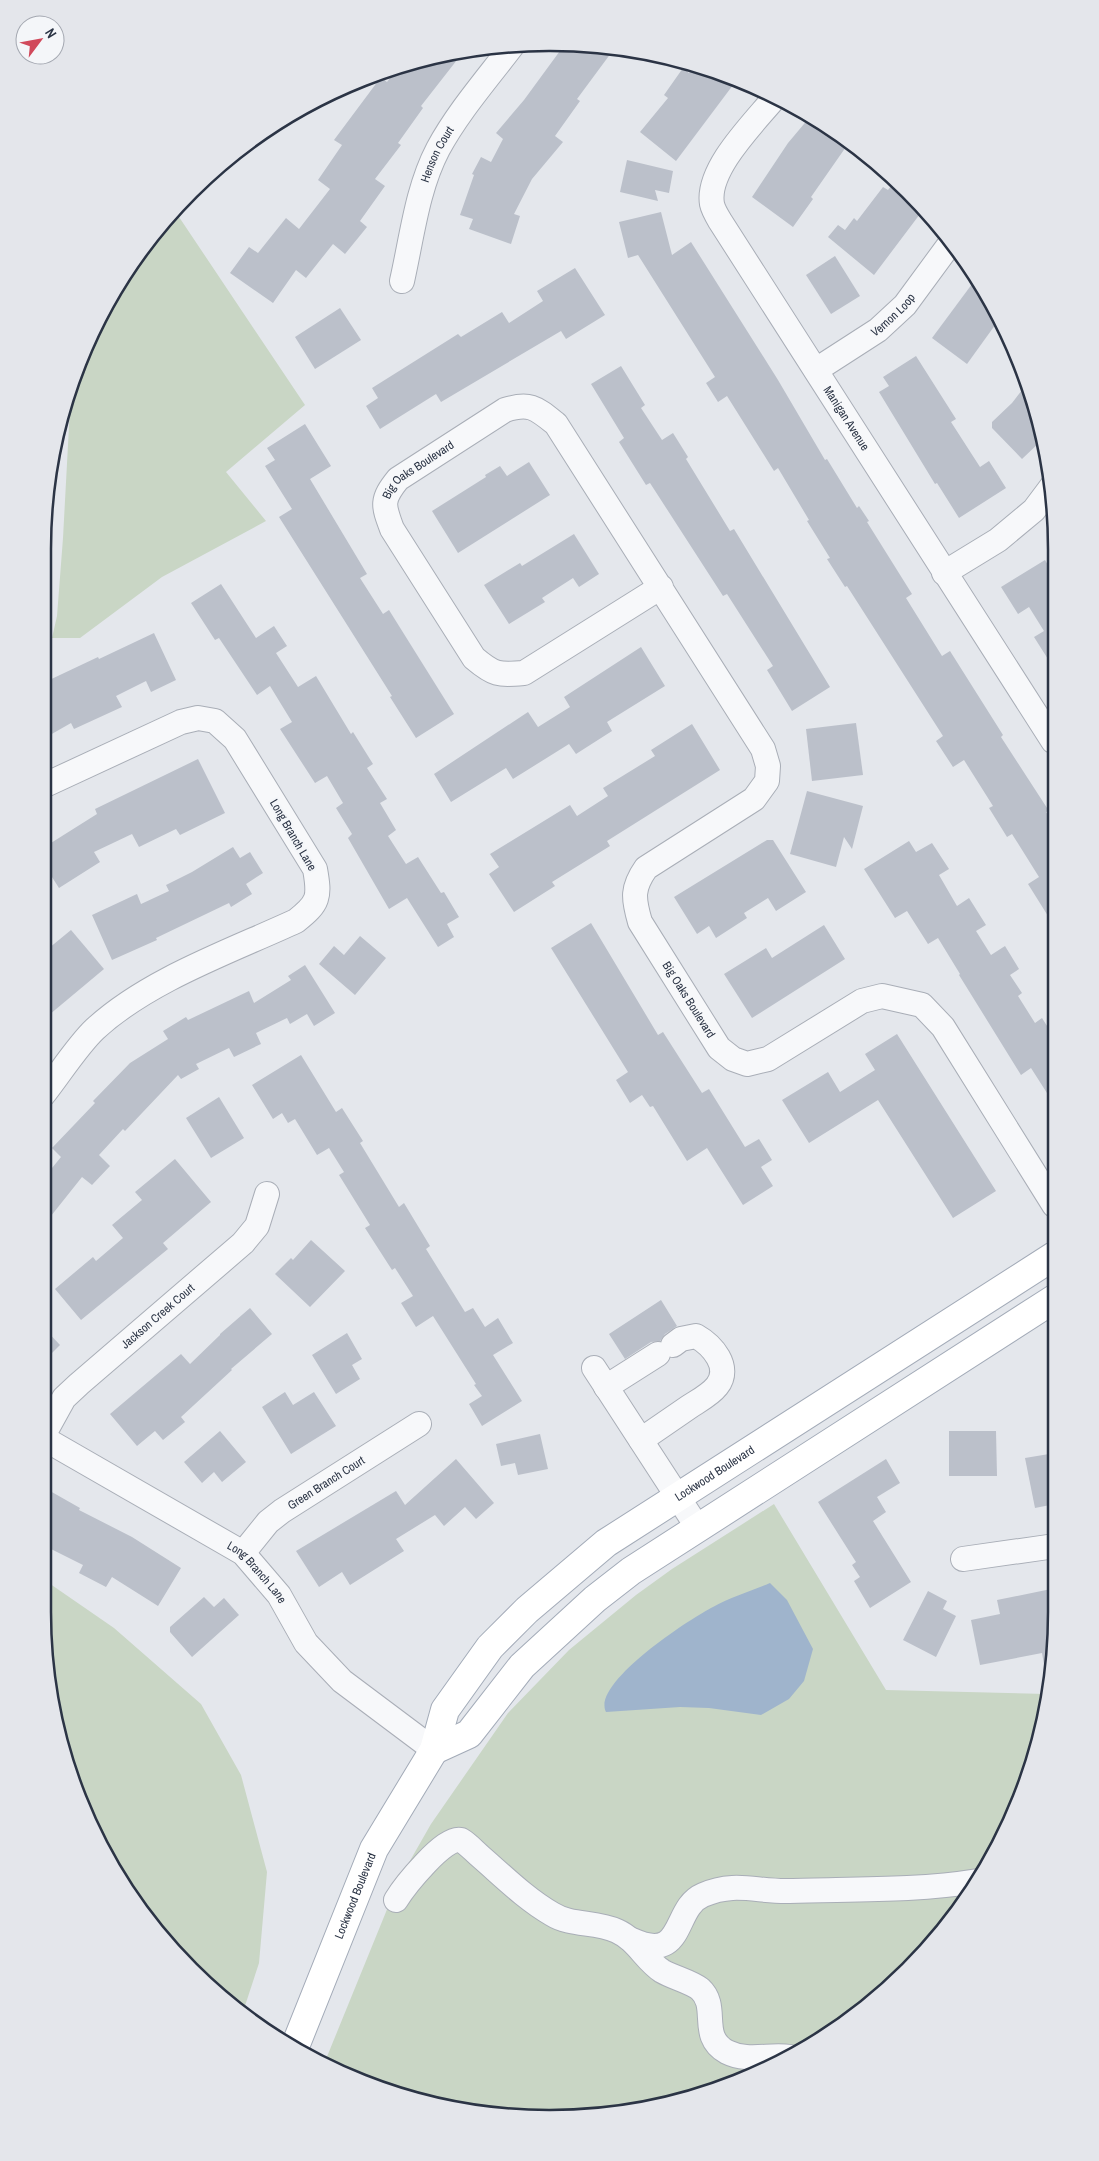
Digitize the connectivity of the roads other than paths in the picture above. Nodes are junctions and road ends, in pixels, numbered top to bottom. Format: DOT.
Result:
graph roads {
  1 [pos="506,53"];
  2 [pos="770,103"];
  3 [pos="947,248"];
  4 [pos="402,281"];
  5 [pos="816,370"];
  6 [pos="1044,496"];
  7 [pos="944,573"];
  8 [pos="661,586"];
  9 [pos="1048,734"];
  10 [pos="51,782"];
  11 [pos="51,1085"];
  12 [pos="267,1194"];
  13 [pos="1048,1195"];
  14 [pos="1048,1260"];
  15 [pos="1048,1303"];
  16 [pos="51,1422"];
  17 [pos="419,1424"];
  18 [pos="640,1440"];
  19 [pos="51,1442"];
  20 [pos="678,1497"];
  21 [pos="698,1528"];
  22 [pos="1048,1547"];
  23 [pos="243,1553"];
  24 [pos="963,1559"];
  25 [pos="434,1750"];
  26 [pos="967,1883"];
  27 [pos="396,1900"];
  28 [pos="632,1940"];
  29 [pos="297,2041"];
  30 [pos="773,2056"];
  1 -- 4 [label="street, Henson Court"];
  2 -- 5 [label="street, Manigan Avenue"];
  3 -- 5 [label="street, Vernon Loop"];
  5 -- 7 [label="street, Manigan Avenue"];
  6 -- 7 [label="street"];
  7 -- 9 [label="street, Manigan Avenue"];
  8 -- 8 [label="street, Big Oaks Boulevard"];
  8 -- 13 [label="street, Big Oaks Boulevard"];
  10 -- 11 [label="street, Long Branch Lane"];
  12 -- 16 [label="street, Jackson Creek Court"];
  14 -- 20 [label="main road, Lockwood Boulevard"];
  15 -- 21 [label="main road"];
  17 -- 23 [label="street, Green Branch Court"];
  18 -- 18 [label="street"];
  18 -- 20 [label="street"];
  19 -- 23 [label="street, Long Branch Lane"];
  20 -- 21 [label="street"];
  20 -- 25 [label="main road, Lockwood Boulevard"];
  21 -- 25 [label="main road"];
  22 -- 24 [label="street"];
  23 -- 25 [label="street, Long Branch Lane"];
  25 -- 29 [label="main road, Lockwood Boulevard"];
  26 -- 28 [label="street"];
  27 -- 28 [label="street"];
  28 -- 30 [label="street"];
}
